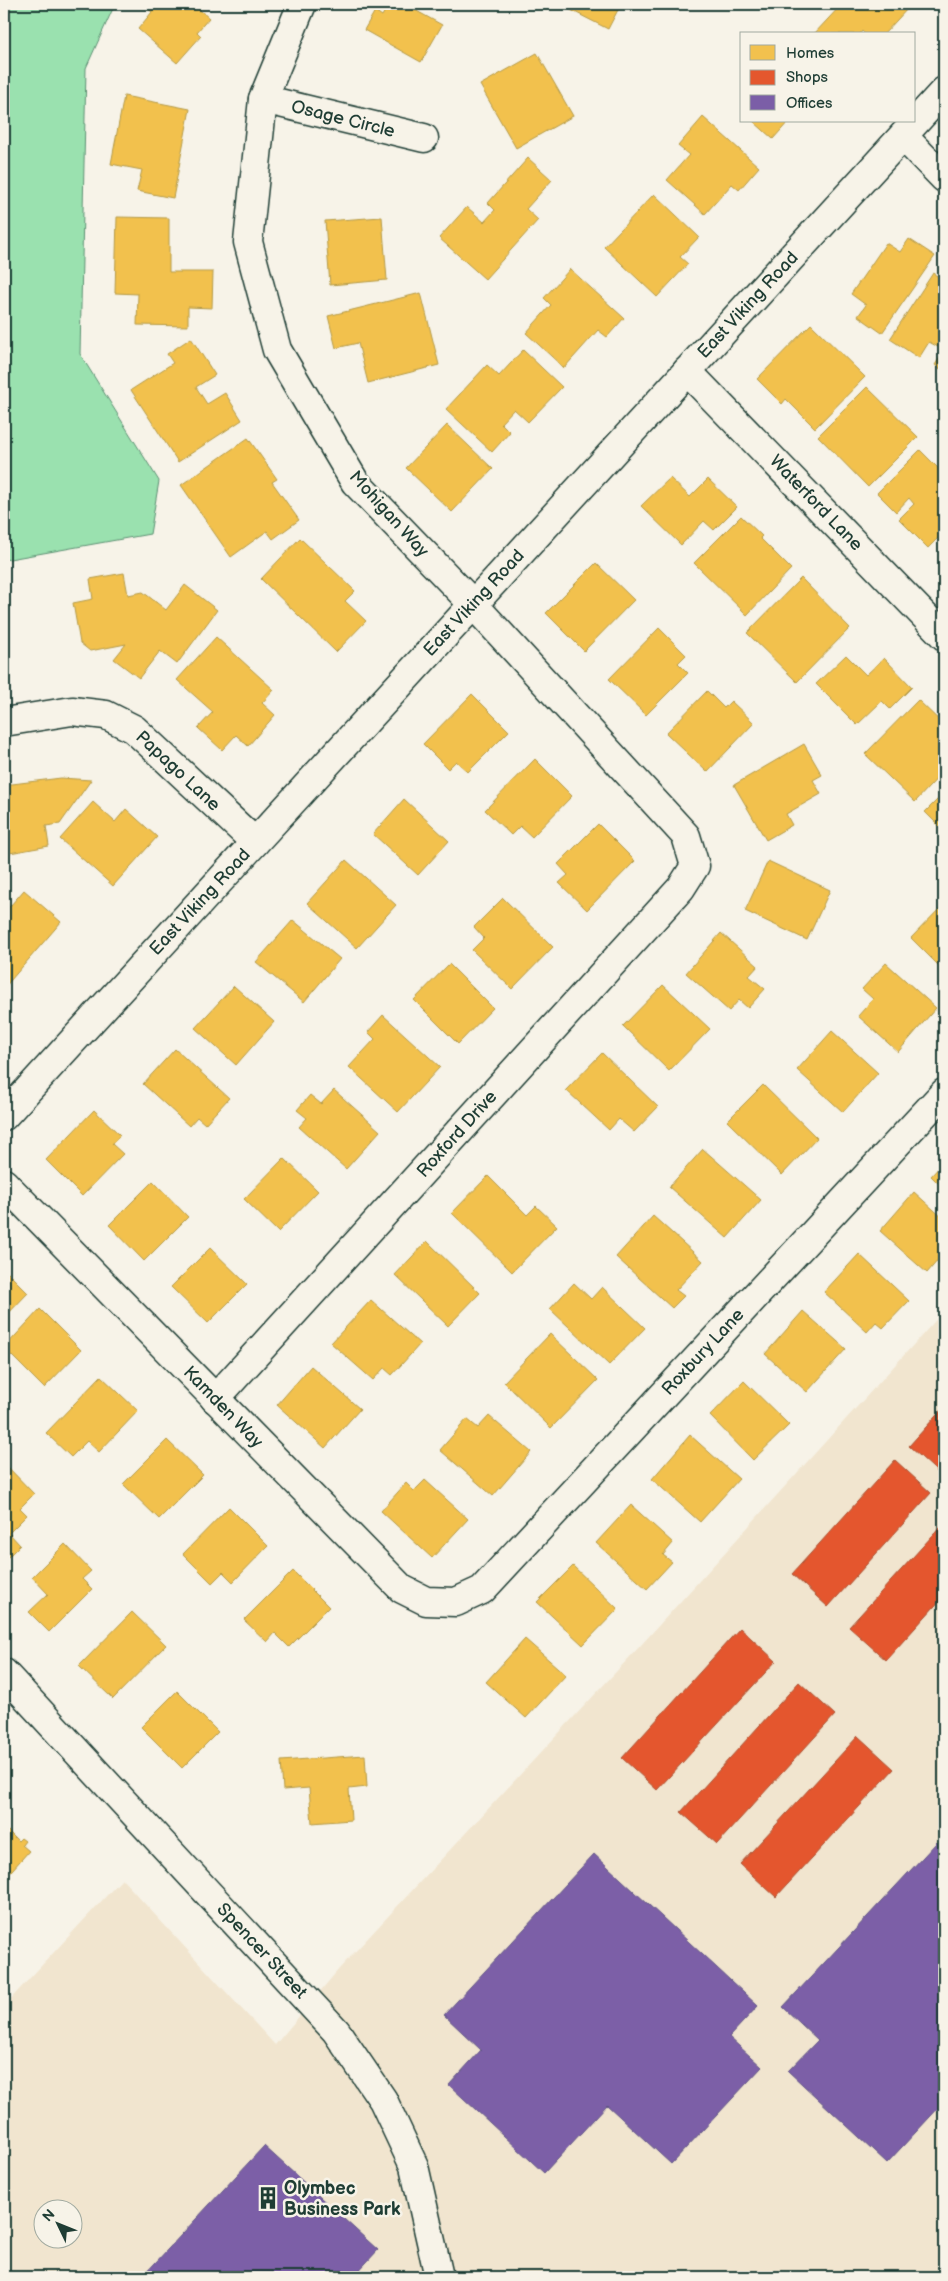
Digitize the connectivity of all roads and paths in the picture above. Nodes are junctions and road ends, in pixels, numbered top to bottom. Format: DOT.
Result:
graph roads {
  1 [pos="302,4"];
  2 [pos="944,91"];
  3 [pos="263,99"];
  4 [pos="916,121"];
  5 [pos="915,122"];
  6 [pos="902,136"];
  7 [pos="424,138"];
  8 [pos="944,178"];
  9 [pos="687,370"];
  10 [pos="473,604"];
  11 [pos="944,636"];
  12 [pos="4,722"];
  13 [pos="255,842"];
  14 [pos="695,866"];
  15 [pos="944,1093"];
  16 [pos="4,1116"];
  17 [pos="4,1183"];
  18 [pos="215,1399"];
  19 [pos="456,1602"];
  20 [pos="4,1673"];
  21 [pos="439,2277"];
  1 -- 3 [label="street, Mohigan Way"];
  2 -- 4 [label="street, East Viking Road"];
  3 -- 7 [label="street, Osage Circle"];
  3 -- 10 [label="street, Mohigan Way"];
  5 -- 6 [label="street, East Viking Road"];
  6 -- 8 [label="street"];
  6 -- 9 [label="street, East Viking Road"];
  9 -- 10 [label="street, East Viking Road"];
  9 -- 11 [label="street, Waterford Lane"];
  10 -- 13 [label="street, East Viking Road"];
  10 -- 14 [label="street, Mohigan Way"];
  12 -- 13 [label="street, Papago Lane"];
  13 -- 16 [label="street, East Viking Road"];
  14 -- 18 [label="street, Roxford Drive"];
  15 -- 19 [label="street, Roxbury Lane"];
  17 -- 18 [label="street, Kamden Way"];
  18 -- 19 [label="street, Kamden Way"];
  20 -- 21 [label="street, Spencer Street"];
}
